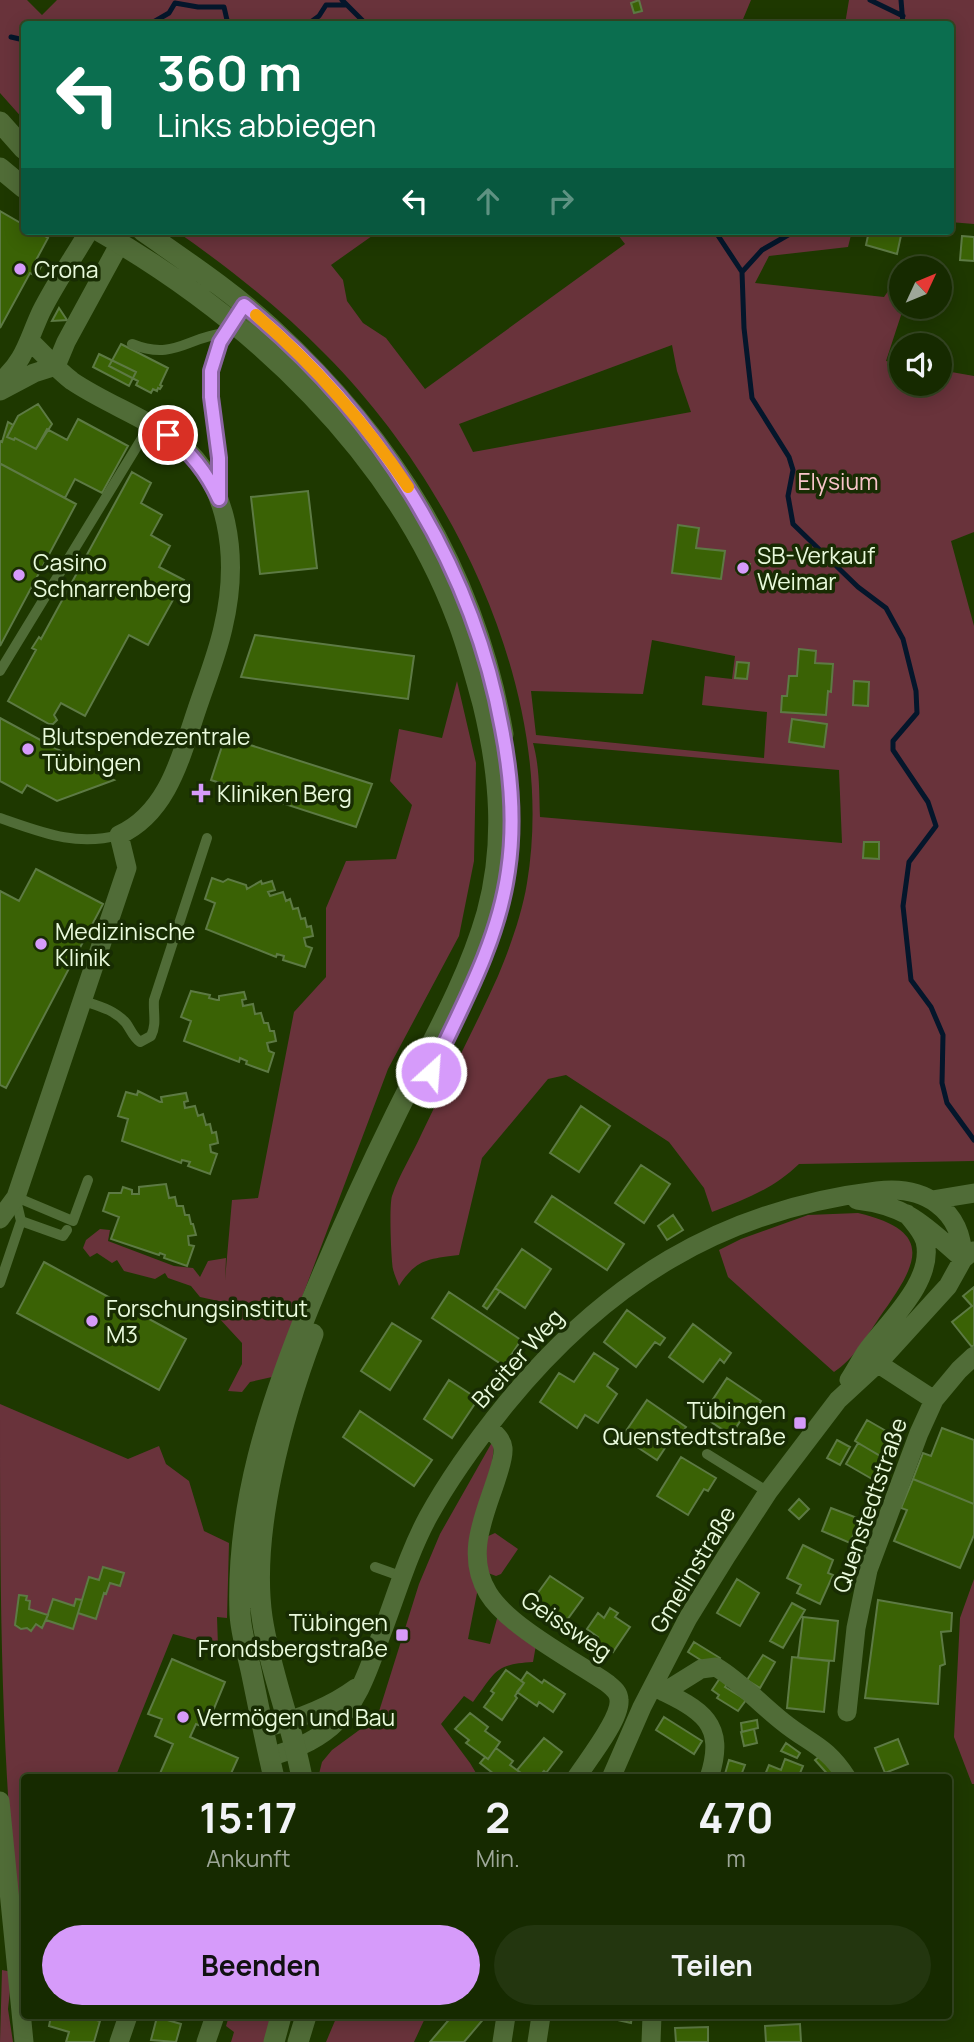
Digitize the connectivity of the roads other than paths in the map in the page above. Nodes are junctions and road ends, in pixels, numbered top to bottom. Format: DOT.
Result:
graph roads {
  1 [pos="0,122"];
  2 [pos="21,146"];
  3 [pos="0,168"];
  4 [pos="21,186"];
  5 [pos="87,235"];
  6 [pos="148,235"];
  7 [pos="117,237"];
  8 [pos="244,305"];
  9 [pos="228,328"];
  10 [pos="30,341"];
  11 [pos="132,344"];
  12 [pos="56,366"];
  13 [pos="0,382"];
  14 [pos="0,391"];
  15 [pos="150,425"];
  16 [pos="219,499"];
  17 [pos="0,671"];
  18 [pos="0,818"];
  19 [pos="119,835"];
  20 [pos="207,838"];
  21 [pos="84,1001"];
  22 [pos="88,1180"];
  23 [pos="974,1193"];
  24 [pos="16,1197"];
  25 [pos="836,1198"];
  26 [pos="932,1200"];
  27 [pos="907,1214"];
  28 [pos="0,1219"];
  29 [pos="21,1221"];
  30 [pos="67,1230"];
  31 [pos="969,1254"];
  32 [pos="0,1283"];
  33 [pos="974,1356"];
  34 [pos="871,1359"];
  35 [pos="934,1400"];
  36 [pos="488,1427"];
  37 [pos="707,1454"];
  38 [pos="768,1492"];
  39 [pos="375,1567"];
  40 [pos="403,1577"];
  41 [pos="362,1683"];
  42 [pos="658,1689"];
  43 [pos="847,1712"];
  44 [pos="288,1722"];
  45 [pos="263,1728"];
  46 [pos="296,1749"];
  47 [pos="269,1757"];
  48 [pos="273,1774"];
  49 [pos="301,1774"];
  50 [pos="579,1774"];
  51 [pos="613,1774"];
  52 [pos="710,1774"];
  53 [pos="844,1774"];
  54 [pos="0,1801"];
  55 [pos="127,2019"];
  56 [pos="214,2019"];
  57 [pos="280,2019"];
  58 [pos="305,2019"];
  59 [pos="506,2019"];
  60 [pos="541,2019"];
  61 [pos="652,2019"];
  62 [pos="24,2042"];
  63 [pos="119,2042"];
  64 [pos="206,2042"];
  65 [pos="274,2042"];
  66 [pos="298,2042"];
  67 [pos="502,2042"];
  68 [pos="537,2042"];
  69 [pos="650,2042"];
  1 -- 2 [label="street"];
  3 -- 4 [label="street"];
  5 -- 10 [label="street"];
  6 -- 8 [label="street"];
  7 -- 9 [label="street"];
  7 -- 12 [label="street"];
  8 -- 9 [label="lane"];
  8 -- 44 [label="street"];
  9 -- 11 [label="lane"];
  9 -- 16 [label="lane"];
  9 -- 45 [label="street"];
  10 -- 12 [label="street"];
  10 -- 13 [label="street"];
  12 -- 14 [label="street"];
  12 -- 15 [label="street"];
  15 -- 16 [label="street"];
  15 -- 17 [label="lane"];
  16 -- 19 [label="street"];
  18 -- 19 [label="lane"];
  19 -- 21 [label="street"];
  20 -- 21 [label="lane"];
  21 -- 24 [label="street"];
  22 -- 24 [label="lane"];
  23 -- 26 [label="street"];
  24 -- 28 [label="street"];
  24 -- 29 [label="lane"];
  25 -- 26 [label="street, Breiter Weg"];
  25 -- 27 [label="street, Breiter Weg"];
  25 -- 36 [label="street, Breiter Weg"];
  26 -- 31 [label="street"];
  27 -- 31 [label="street, Breiter Weg"];
  27 -- 34 [label="street, Gmelinstraße"];
  29 -- 30 [label="lane"];
  29 -- 32 [label="lane"];
  31 -- 34 [label="street, Gmelinstraße"];
  33 -- 35 [label="street, Quenstedtstraße"];
  34 -- 35 [label="street, Quenstedtstraße"];
  34 -- 38 [label="street, Gmelinstraße"];
  35 -- 43 [label="street, Quenstedtstraße"];
  36 -- 40 [label="street, Breiter Weg"];
  36 -- 50 [label="street, Geissweg"];
  37 -- 38 [label="lane"];
  38 -- 42 [label="street, Gmelinstraße"];
  39 -- 40 [label="lane"];
  40 -- 41 [label="street, Breiter Weg"];
  41 -- 44 [label="street"];
  41 -- 46 [label="street, Breiter Weg"];
  42 -- 51 [label="street, Gmelinstraße"];
  42 -- 52 [label="street"];
  42 -- 53 [label="street"];
  44 -- 45 [label="street"];
  44 -- 46 [label="street"];
  45 -- 47 [label="street"];
  46 -- 47 [label="street, Breiter Weg"];
  46 -- 49 [label="street"];
  47 -- 48 [label="street"];
  54 -- 62 [label="street"];
  55 -- 63 [label="street"];
  56 -- 64 [label="street"];
  57 -- 65 [label="street"];
  58 -- 66 [label="street"];
  59 -- 67 [label="street"];
  60 -- 68 [label="street"];
  61 -- 69 [label="street"];
}
